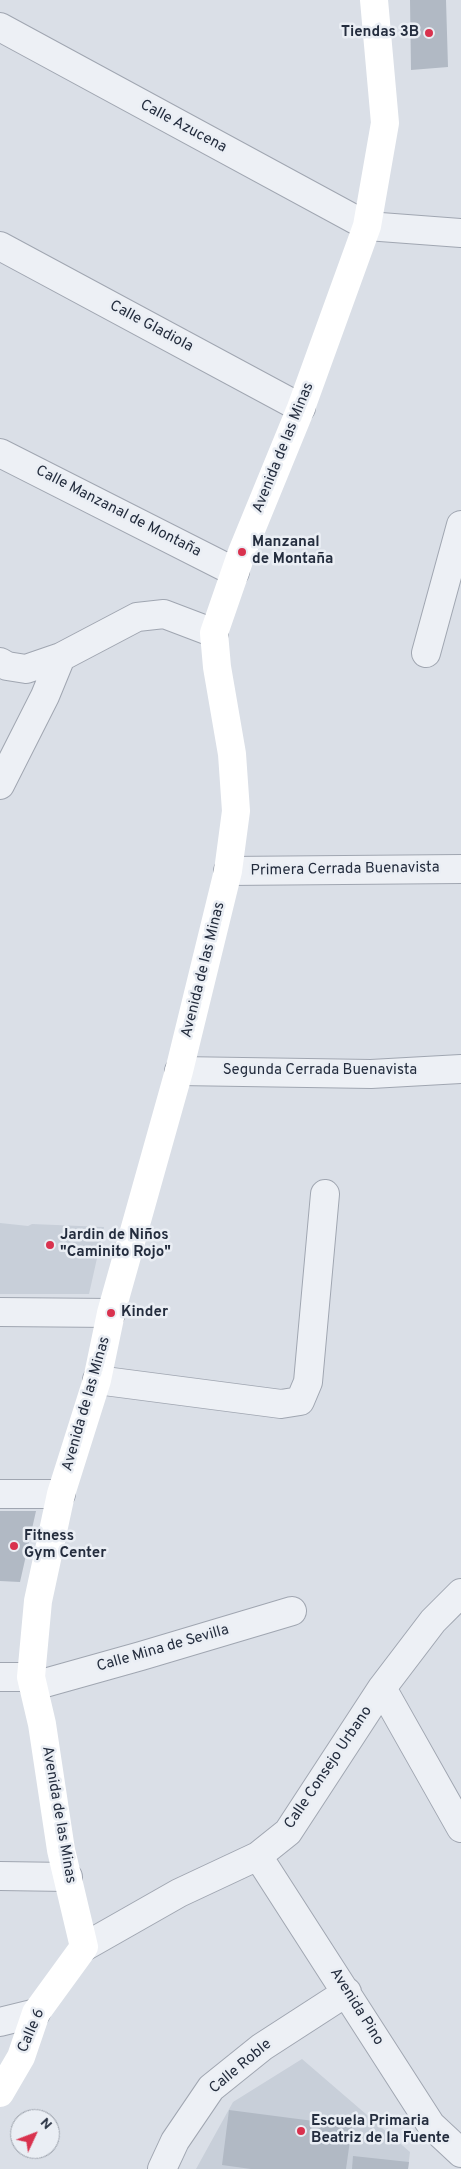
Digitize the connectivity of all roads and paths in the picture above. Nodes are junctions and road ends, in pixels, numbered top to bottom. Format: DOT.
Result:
graph roads {
  1 [pos="369,3"];
  2 [pos="0,28"];
  3 [pos="367,226"];
  4 [pos="461,233"];
  5 [pos="0,246"];
  6 [pos="302,408"];
  7 [pos="0,453"];
  8 [pos="461,525"];
  9 [pos="235,572"];
  10 [pos="214,633"];
  11 [pos="426,653"];
  12 [pos="61,657"];
  13 [pos="0,662"];
  14 [pos="0,784"];
  15 [pos="461,869"];
  16 [pos="228,871"];
  17 [pos="461,1069"];
  18 [pos="179,1071"];
  19 [pos="325,1194"];
  20 [pos="0,1312"];
  21 [pos="111,1313"];
  22 [pos="97,1380"];
  23 [pos="0,1494"];
  24 [pos="61,1494"];
  25 [pos="461,1593"];
  26 [pos="292,1611"];
  27 [pos="0,1677"];
  28 [pos="33,1682"];
  29 [pos="382,1688"];
  30 [pos="461,1828"];
  31 [pos="258,1856"];
  32 [pos="0,1876"];
  33 [pos="68,1877"];
  34 [pos="84,1947"];
  35 [pos="347,1992"];
  36 [pos="36,2013"];
  37 [pos="0,2022"];
  38 [pos="0,2093"];
  39 [pos="461,2153"];
  40 [pos="162,2169"];
  1 -- 3 [label="street, Avenida de las Minas"];
  2 -- 3 [label="street, Calle Azucena"];
  3 -- 4 [label="street"];
  3 -- 6 [label="street, Avenida de las Minas"];
  5 -- 6 [label="street, Calle Gladiola"];
  6 -- 9 [label="street, Avenida de las Minas"];
  7 -- 9 [label="street, Calle Manzanal de Montaña"];
  8 -- 11 [label="street"];
  9 -- 10 [label="street, Avenida de las Minas"];
  10 -- 12 [label="street"];
  10 -- 16 [label="street, Avenida de las Minas"];
  12 -- 13 [label="street"];
  12 -- 14 [label="street"];
  15 -- 16 [label="street, Primera Cerrada Buenavista"];
  16 -- 18 [label="street, Avenida de las Minas"];
  17 -- 18 [label="street, Segunda Cerrada Buenavista"];
  18 -- 21 [label="street, Avenida de las Minas"];
  19 -- 22 [label="street"];
  20 -- 21 [label="street"];
  21 -- 22 [label="street, Avenida de las Minas"];
  22 -- 24 [label="street, Avenida de las Minas"];
  23 -- 24 [label="street"];
  24 -- 28 [label="street, Avenida de las Minas"];
  25 -- 29 [label="street, Calle Consejo Urbano"];
  26 -- 28 [label="street, Calle Mina de Sevilla"];
  27 -- 28 [label="street, Calle Mina de Sevilla"];
  28 -- 33 [label="street, Avenida de las Minas"];
  29 -- 30 [label="street"];
  29 -- 31 [label="street, Calle Consejo Urbano"];
  31 -- 34 [label="street, Calle Consejo Urbano"];
  31 -- 35 [label="street, Avenida Pino"];
  32 -- 33 [label="street"];
  33 -- 34 [label="street, Avenida de las Minas"];
  34 -- 36 [label="street, Calle 6"];
  35 -- 39 [label="street, Avenida Pino"];
  35 -- 40 [label="street, Calle Roble"];
  36 -- 37 [label="street"];
  36 -- 38 [label="street, Calle 6"];
}
